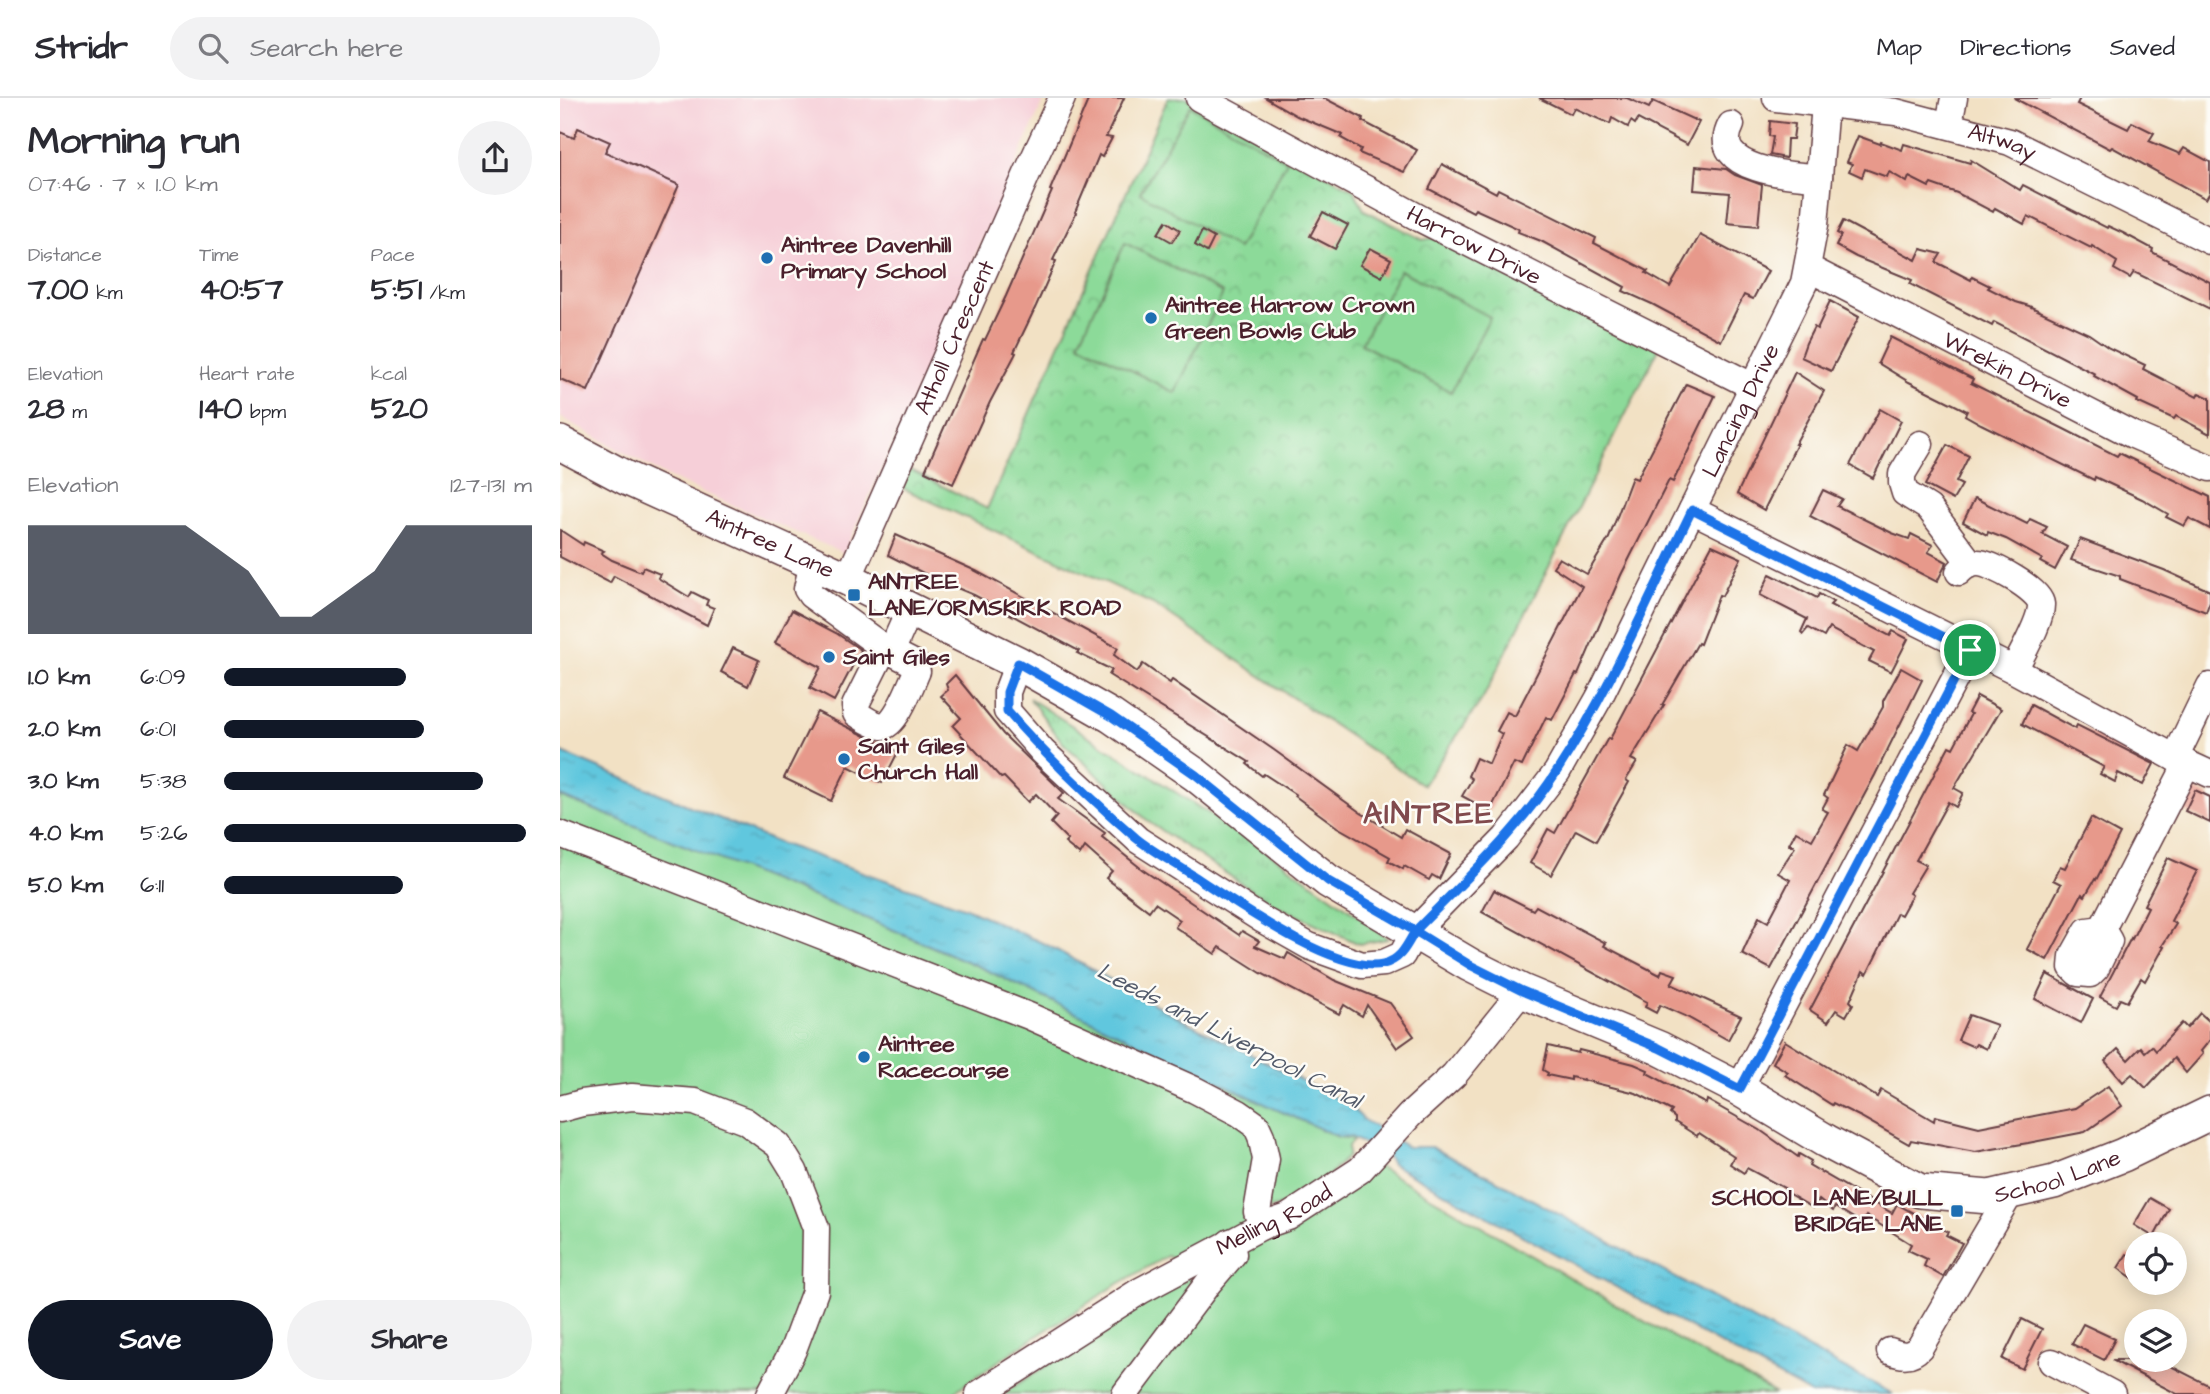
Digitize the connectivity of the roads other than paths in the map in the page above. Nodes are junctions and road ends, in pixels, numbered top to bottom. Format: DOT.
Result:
graph roads {
  1 [pos="1062,98"];
  2 [pos="1199,98"];
  3 [pos="1955,98"];
  4 [pos="1788,99"];
  5 [pos="1825,104"];
  6 [pos="1948,124"];
  7 [pos="1731,125"];
  8 [pos="1819,177"];
  9 [pos="2210,241"];
  10 [pos="1808,268"];
  11 [pos="1752,386"];
  12 [pos="560,443"];
  13 [pos="1920,444"];
  14 [pos="2210,468"];
  15 [pos="1692,510"];
  16 [pos="813,563"];
  17 [pos="848,579"];
  18 [pos="910,609"];
  19 [pos="1970,650"];
  20 [pos="1018,663"];
  21 [pos="2014,670"];
  22 [pos="2210,686"];
  23 [pos="2191,765"];
  24 [pos="560,834"];
  25 [pos="2102,929"];
  26 [pos="1415,931"];
  27 [pos="1522,991"];
  28 [pos="1740,1089"];
  29 [pos="560,1109"];
  30 [pos="2210,1113"];
  31 [pos="2011,1192"];
  32 [pos="1262,1226"];
  33 [pos="1230,1242"];
  34 [pos="1890,1351"];
  35 [pos="2052,1362"];
  36 [pos="771,1394"];
  37 [pos="979,1394"];
  38 [pos="1125,1394"];
  39 [pos="2112,1394"];
  1 -- 17 [label="street, Atholl Crescent"];
  2 -- 11 [label="street, Harrow Drive"];
  3 -- 6 [label="street"];
  4 -- 5 [label="street, Altway"];
  5 -- 6 [label="street, Altway"];
  5 -- 8 [label="street, Lancing Drive"];
  6 -- 9 [label="street, Altway"];
  7 -- 8 [label="street"];
  8 -- 10 [label="street, Lancing Drive"];
  10 -- 11 [label="street, Lancing Drive"];
  10 -- 14 [label="street, Wrekin Drive"];
  11 -- 15 [label="street, Lancing Drive"];
  12 -- 16 [label="main road, Aintree Lane"];
  13 -- 21 [label="street"];
  15 -- 19 [label="street"];
  15 -- 26 [label="street, Lancing Drive"];
  16 -- 17 [label="main road, Aintree Lane"];
  16 -- 18 [label="street"];
  17 -- 18 [label="main road, Aintree Lane"];
  18 -- 20 [label="main road, Aintree Lane"];
  19 -- 21 [label="street"];
  19 -- 28 [label="street"];
  20 -- 26 [label="main road, Aintree Lane"];
  20 -- 26 [label="street"];
  21 -- 23 [label="street"];
  22 -- 23 [label="street"];
  23 -- 25 [label="street"];
  24 -- 32 [label="street"];
  26 -- 27 [label="main road, Aintree Lane"];
  27 -- 28 [label="main road, School Lane"];
  27 -- 32 [label="street, Melling Road"];
  28 -- 31 [label="main road, School Lane"];
  29 -- 36 [label="street"];
  30 -- 31 [label="main road, School Lane"];
  31 -- 34 [label="street"];
  32 -- 33 [label="street, Melling Road"];
  33 -- 37 [label="street, Melling Road"];
  33 -- 38 [label="street"];
  35 -- 39 [label="street"];
}
